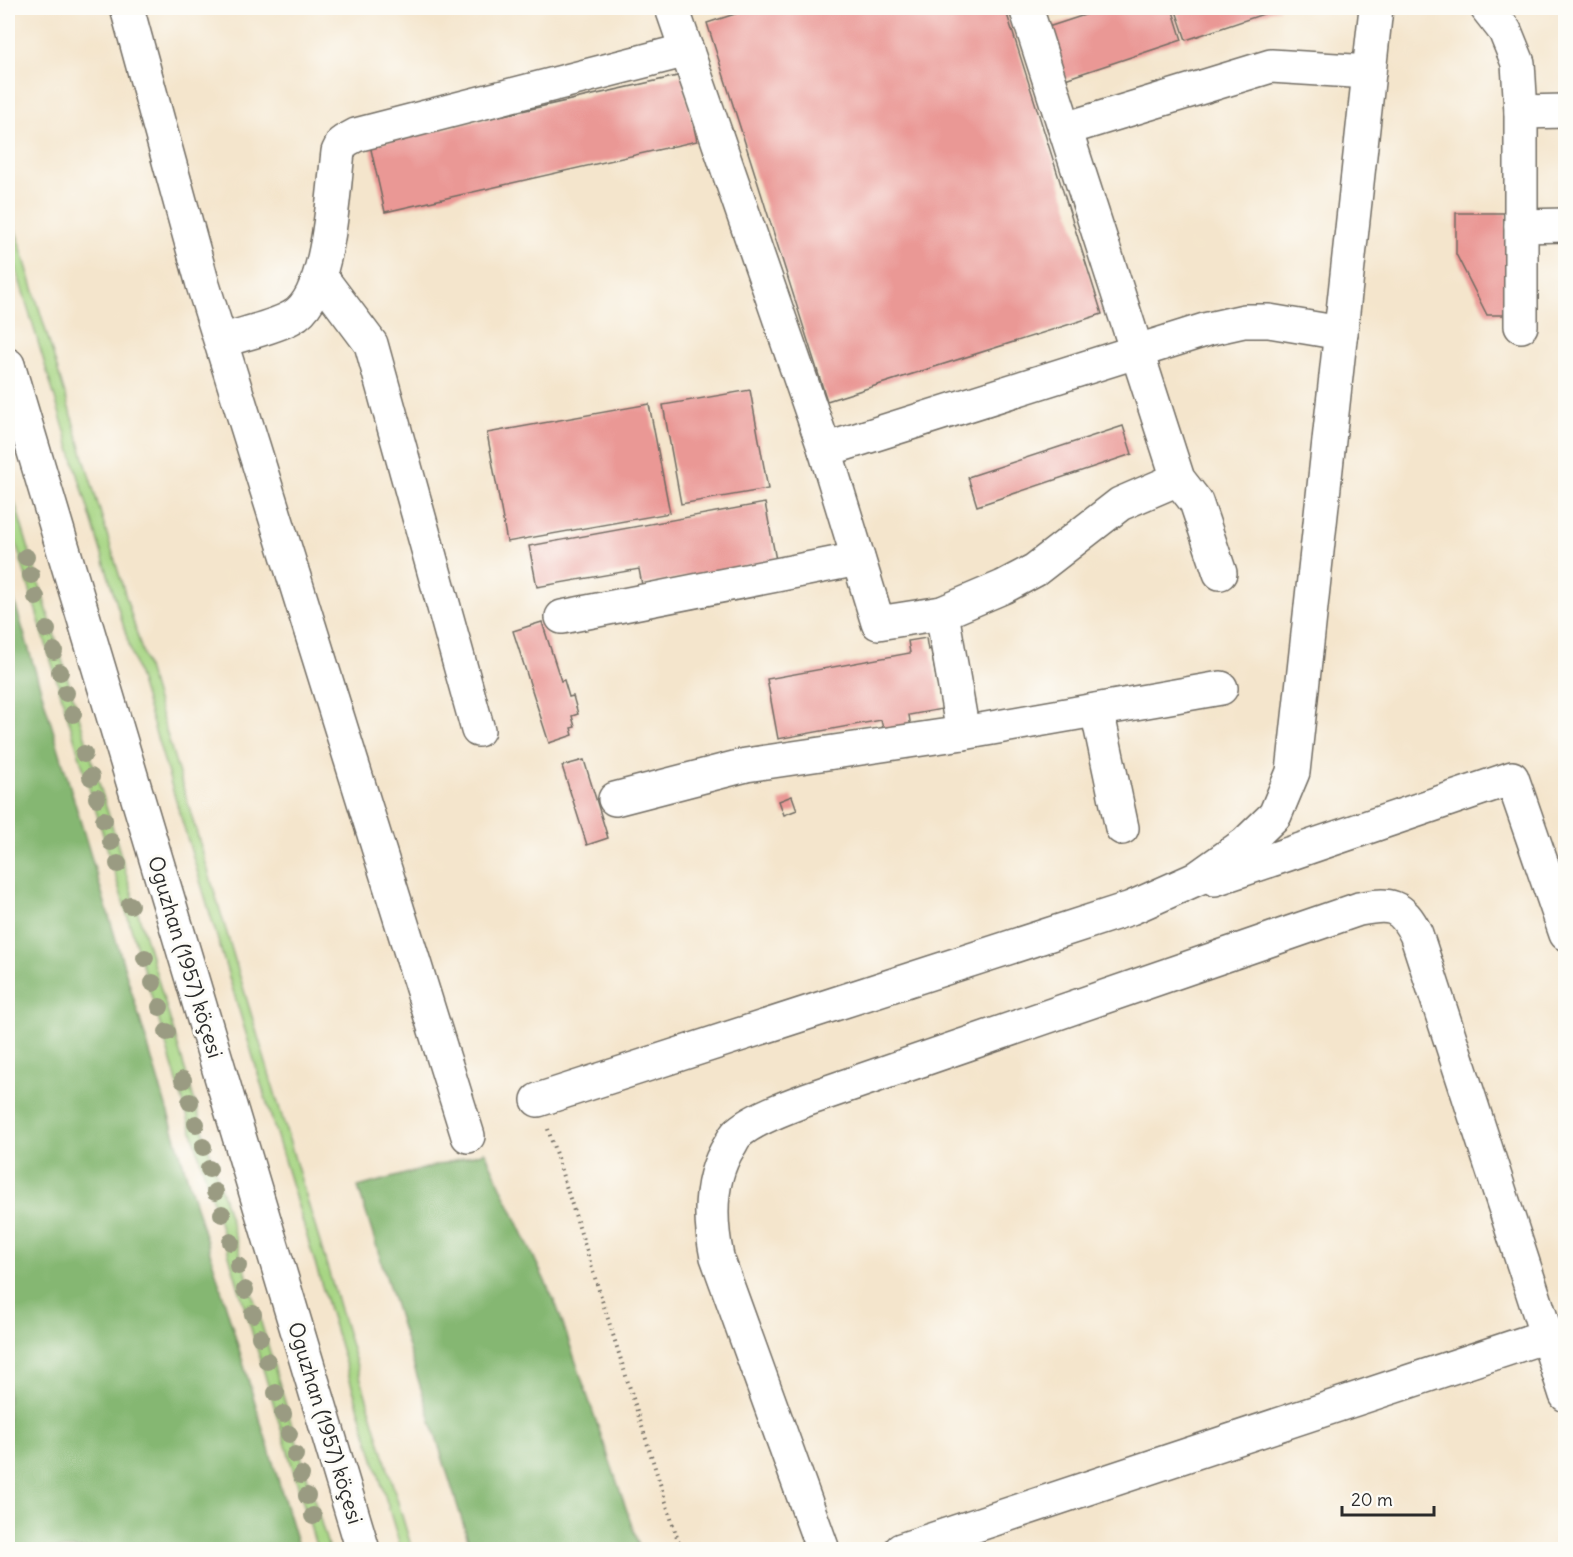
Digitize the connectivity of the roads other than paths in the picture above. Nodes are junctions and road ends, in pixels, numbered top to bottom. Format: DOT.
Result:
graph roads {
  1 [pos="127,8"];
  2 [pos="672,8"];
  3 [pos="1026,8"];
  4 [pos="1376,8"];
  5 [pos="1487,8"];
  6 [pos="687,50"];
  7 [pos="1369,72"];
  8 [pos="1566,111"];
  9 [pos="1521,112"];
  10 [pos="1065,129"];
  11 [pos="1566,225"];
  12 [pos="1521,226"];
  13 [pos="321,276"];
  14 [pos="1521,326"];
  15 [pos="1341,333"];
  16 [pos="222,341"];
  17 [pos="1137,351"];
  18 [pos="8,365"];
  19 [pos="825,450"];
  20 [pos="1178,479"];
  21 [pos="858,559"];
  22 [pos="1220,573"];
  23 [pos="942,613"];
  24 [pos="562,617"];
  25 [pos="1221,688"];
  26 [pos="1098,710"];
  27 [pos="478,730"];
  28 [pos="963,733"];
  29 [pos="615,799"];
  30 [pos="1122,828"];
  31 [pos="1131,908"];
  32 [pos="1566,934"];
  33 [pos="538,1100"];
  34 [pos="468,1136"];
  35 [pos="1546,1336"];
  36 [pos="1566,1395"];
  37 [pos="363,1550"];
  38 [pos="823,1550"];
  39 [pos="901,1550"];
  1 -- 16 [label="main road"];
  2 -- 6 [label="main road"];
  3 -- 10 [label="main road"];
  4 -- 7 [label="main road"];
  5 -- 9 [label="main road"];
  6 -- 13 [label="main road"];
  6 -- 19 [label="main road"];
  7 -- 10 [label="main road"];
  7 -- 15 [label="main road"];
  8 -- 9 [label="main road"];
  9 -- 12 [label="main road"];
  10 -- 17 [label="main road"];
  11 -- 12 [label="main road"];
  12 -- 14 [label="main road"];
  13 -- 16 [label="main road"];
  13 -- 27 [label="main road"];
  15 -- 17 [label="main road"];
  15 -- 31 [label="main road"];
  16 -- 34 [label="main road"];
  17 -- 19 [label="main road"];
  17 -- 20 [label="main road"];
  18 -- 37 [label="main road, Oguzhan (1957) köçesi"];
  19 -- 21 [label="main road"];
  20 -- 22 [label="main road"];
  20 -- 23 [label="main road"];
  21 -- 23 [label="main road"];
  21 -- 24 [label="main road"];
  23 -- 28 [label="main road"];
  25 -- 26 [label="main road"];
  26 -- 28 [label="main road"];
  26 -- 30 [label="main road"];
  28 -- 29 [label="main road"];
  31 -- 32 [label="main road"];
  31 -- 33 [label="main road"];
  35 -- 36 [label="main road"];
  35 -- 38 [label="main road"];
  35 -- 39 [label="main road"];
}
